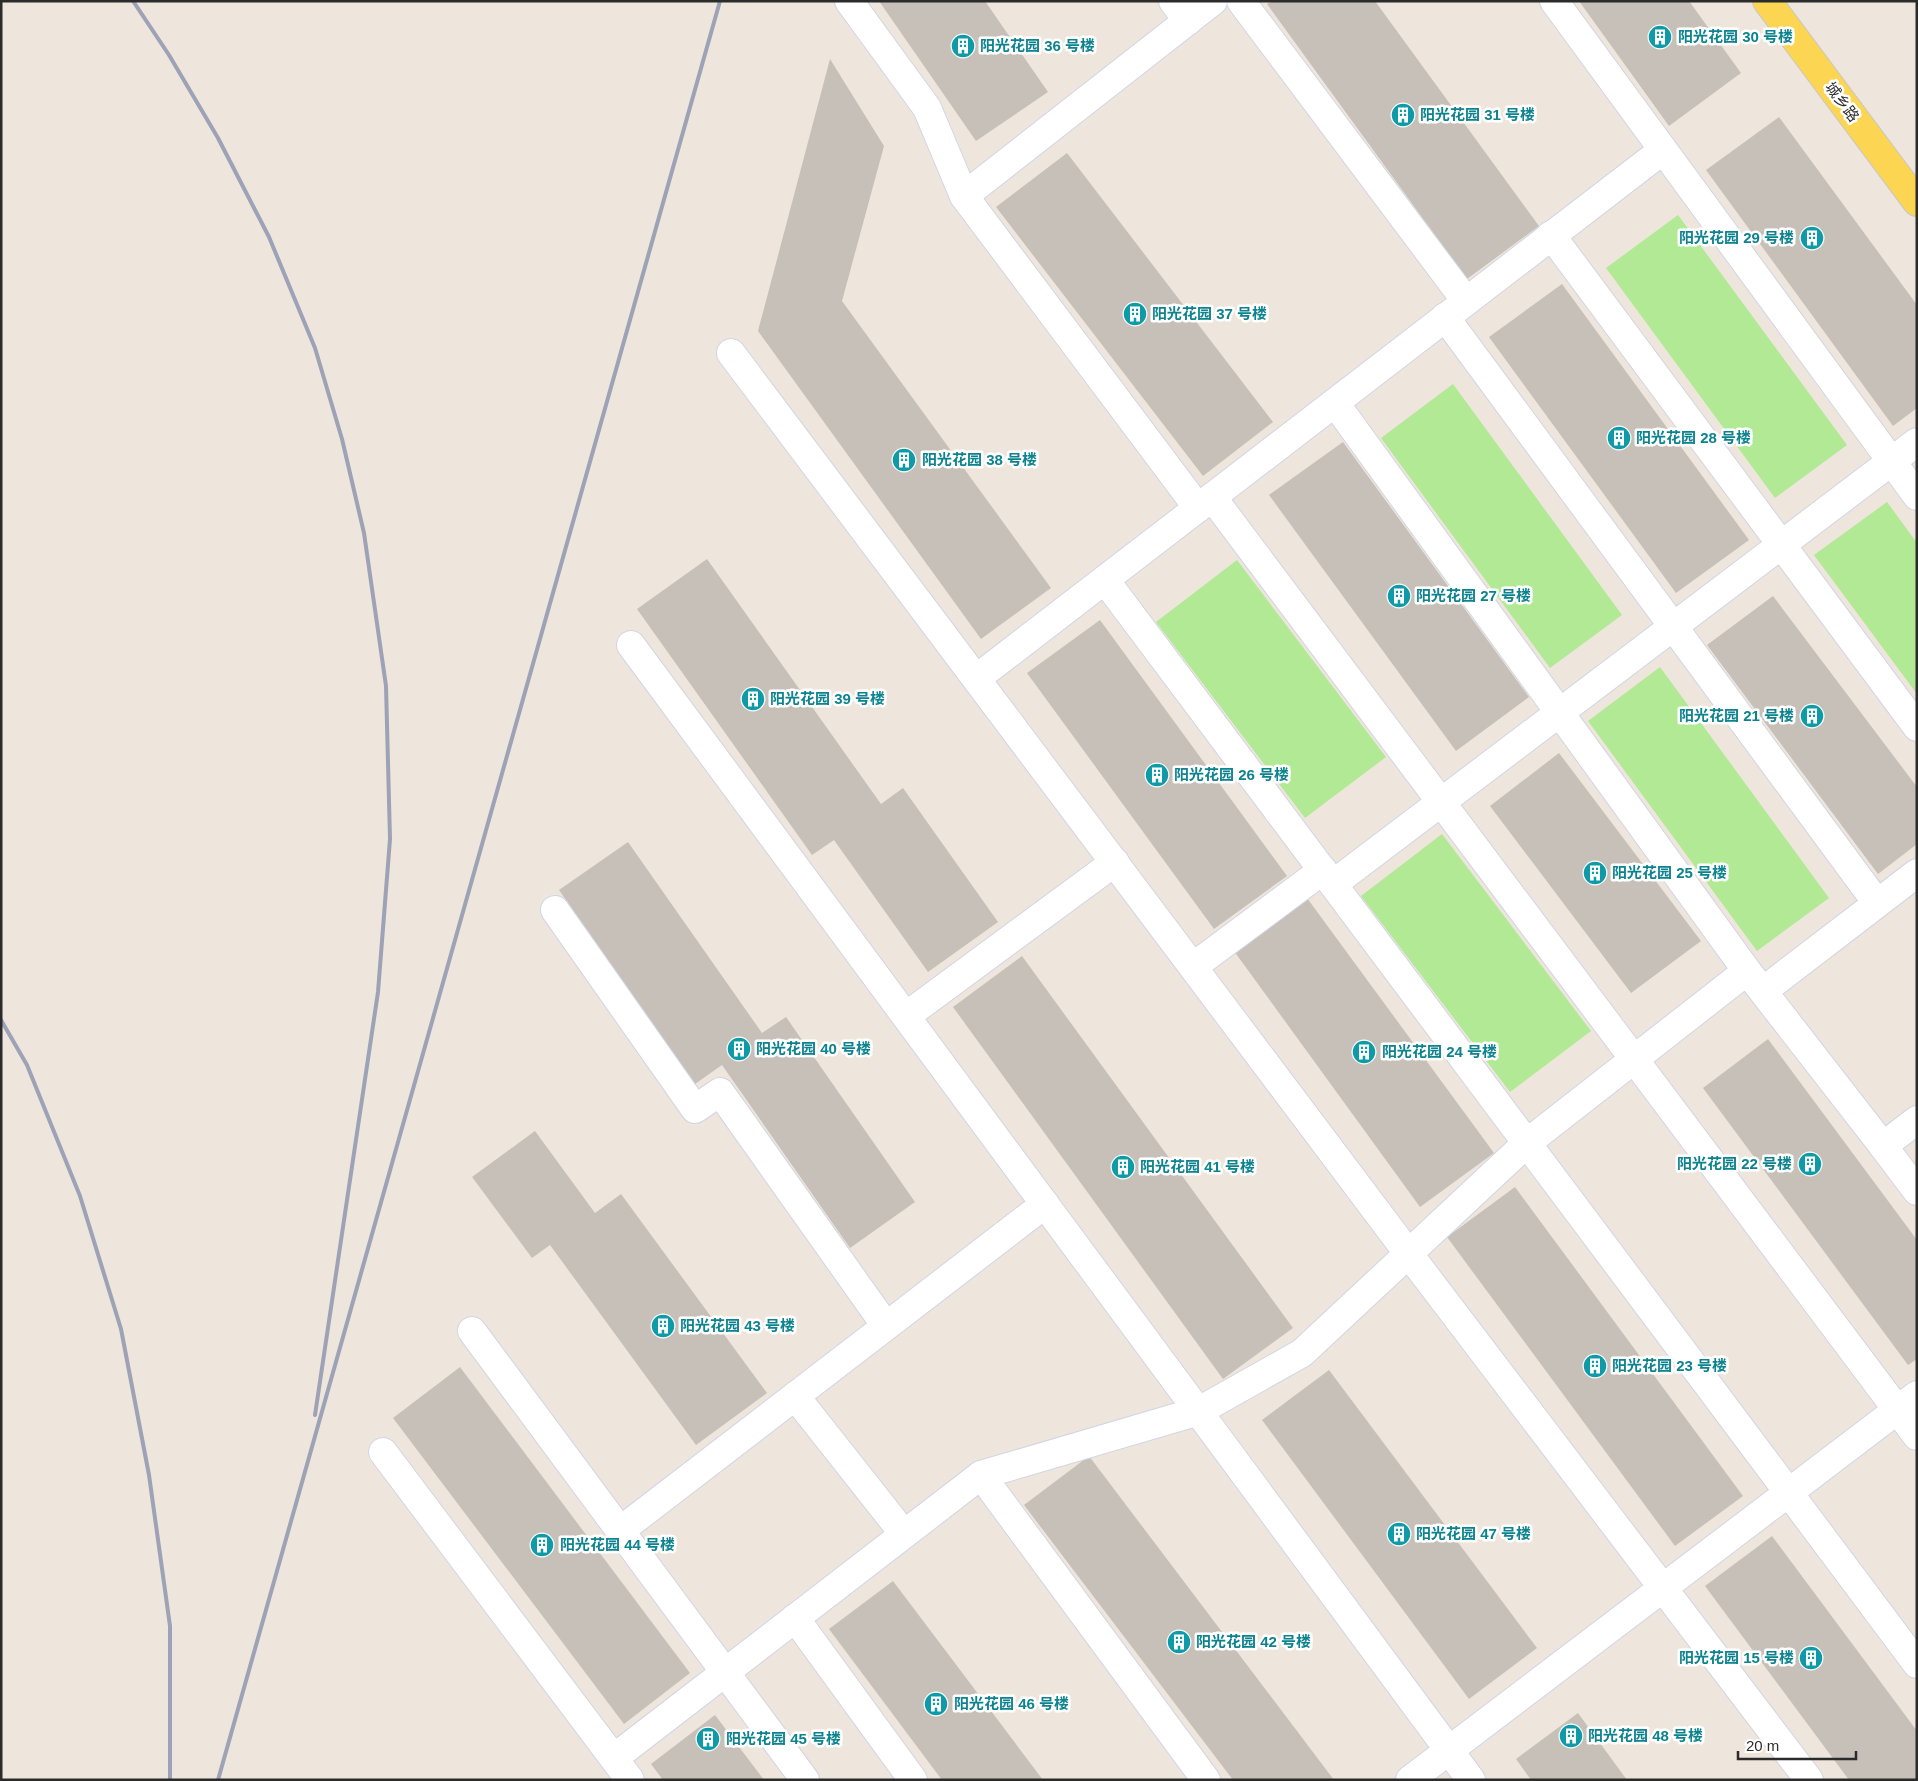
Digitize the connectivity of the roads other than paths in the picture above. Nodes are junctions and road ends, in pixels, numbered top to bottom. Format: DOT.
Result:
graph roads {
  1 [pos="849,1"];
  2 [pos="1213,1"];
  3 [pos="1241,1"];
  4 [pos="1554,1"];
  5 [pos="1767,1"];
  6 [pos="1180,11"];
  7 [pos="1663,150"];
  8 [pos="964,196"];
  9 [pos="1917,202"];
  10 [pos="1551,235"];
  11 [pos="1456,309"];
  12 [pos="730,353"];
  13 [pos="1334,402"];
  14 [pos="1917,442"];
  15 [pos="1891,461"];
  16 [pos="1917,496"];
  17 [pos="1205,502"];
  18 [pos="1782,544"];
  19 [pos="1105,580"];
  20 [pos="1673,626"];
  21 [pos="631,645"];
  22 [pos="977,678"];
  23 [pos="1560,712"];
  24 [pos="1917,727"];
  25 [pos="1442,802"];
  26 [pos="1115,862"];
  27 [pos="1917,873"];
  28 [pos="1328,877"];
  29 [pos="1877,903"];
  30 [pos="555,910"];
  31 [pos="1194,966"];
  32 [pos="1755,981"];
  33 [pos="906,1016"];
  34 [pos="1634,1059"];
  35 [pos="1917,1120"];
  36 [pos="1527,1143"];
  37 [pos="1883,1146"];
  38 [pos="1917,1191"];
  39 [pos="1045,1204"];
  40 [pos="1408,1253"];
  41 [pos="886,1326"];
  42 [pos="472,1330"];
  43 [pos="795,1396"];
  44 [pos="1907,1402"];
  45 [pos="1199,1411"];
  46 [pos="1917,1436"];
  47 [pos="383,1452"];
  48 [pos="981,1475"];
  49 [pos="1788,1492"];
  50 [pos="621,1530"];
  51 [pos="904,1534"];
  52 [pos="1663,1587"];
  53 [pos="795,1618"];
  54 [pos="1917,1664"];
  55 [pos="726,1672"];
  56 [pos="1449,1750"];
  57 [pos="614,1758"];
  58 [pos="630,1780"];
  59 [pos="805,1780"];
  60 [pos="912,1780"];
  61 [pos="1206,1780"];
  62 [pos="1410,1780"];
  63 [pos="1471,1780"];
  64 [pos="1809,1780"];
  1 -- 8 [label="street"];
  2 -- 6 [label="street"];
  3 -- 11 [label="street"];
  4 -- 7 [label="street"];
  5 -- 9 [label="main road, 城乡路"];
  6 -- 8 [label="street"];
  7 -- 10 [label="street"];
  7 -- 15 [label="street"];
  8 -- 17 [label="street"];
  10 -- 11 [label="street"];
  10 -- 18 [label="street"];
  11 -- 13 [label="street"];
  11 -- 20 [label="street"];
  12 -- 22 [label="street"];
  13 -- 17 [label="street"];
  13 -- 23 [label="street"];
  14 -- 15 [label="street"];
  15 -- 16 [label="street"];
  15 -- 18 [label="street"];
  17 -- 19 [label="street"];
  17 -- 25 [label="street"];
  18 -- 20 [label="street"];
  18 -- 24 [label="street"];
  19 -- 22 [label="street"];
  19 -- 28 [label="street"];
  20 -- 23 [label="street"];
  20 -- 29 [label="street"];
  21 -- 33 [label="street"];
  22 -- 26 [label="street"];
  23 -- 25 [label="street"];
  23 -- 32 [label="street"];
  25 -- 28 [label="street"];
  25 -- 34 [label="street"];
  26 -- 31 [label="street"];
  26 -- 33 [label="street"];
  27 -- 29 [label="street"];
  28 -- 31 [label="street"];
  28 -- 36 [label="street"];
  29 -- 32 [label="street"];
  30 -- 41 [label="street"];
  31 -- 40 [label="street"];
  32 -- 34 [label="street"];
  32 -- 37 [label="street"];
  33 -- 39 [label="street"];
  34 -- 36 [label="street"];
  34 -- 44 [label="street"];
  35 -- 37 [label="street"];
  36 -- 40 [label="street"];
  36 -- 49 [label="street"];
  37 -- 38 [label="street"];
  39 -- 41 [label="street"];
  39 -- 45 [label="street"];
  40 -- 45 [label="street"];
  40 -- 52 [label="street"];
  41 -- 43 [label="street"];
  42 -- 50 [label="street"];
  43 -- 50 [label="street"];
  43 -- 51 [label="street"];
  44 -- 46 [label="street"];
  44 -- 49 [label="street"];
  45 -- 48 [label="street"];
  45 -- 56 [label="street"];
  47 -- 57 [label="street"];
  48 -- 51 [label="street"];
  48 -- 61 [label="street"];
  49 -- 52 [label="street"];
  49 -- 54 [label="street"];
  50 -- 55 [label="street"];
  51 -- 53 [label="street"];
  52 -- 56 [label="street"];
  52 -- 64 [label="street"];
  53 -- 55 [label="street"];
  53 -- 60 [label="street"];
  55 -- 57 [label="street"];
  55 -- 59 [label="street"];
  56 -- 62 [label="street"];
  56 -- 63 [label="street"];
  57 -- 58 [label="street"];
}
